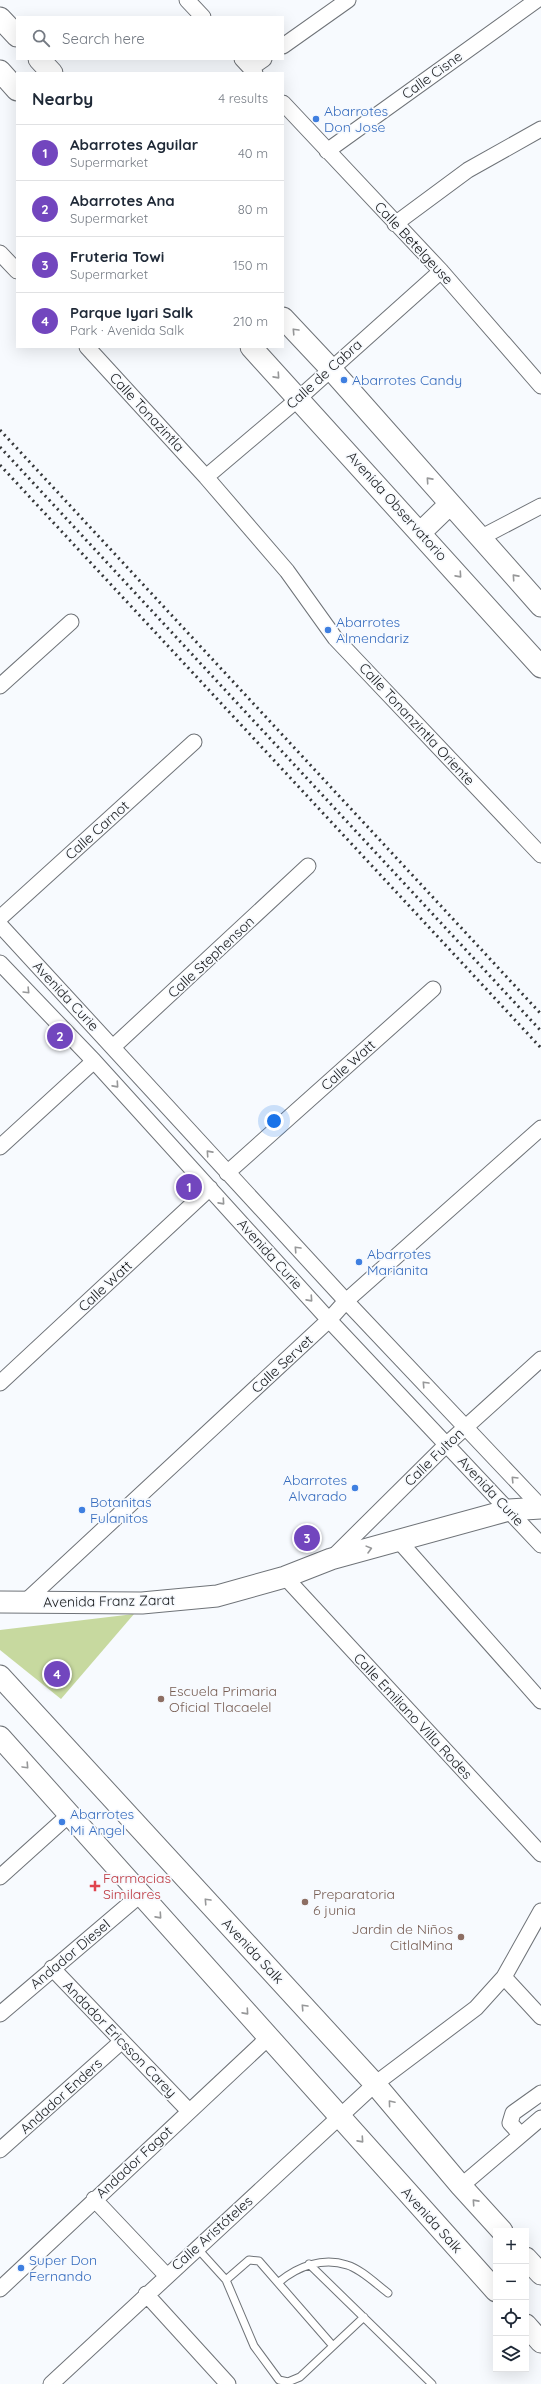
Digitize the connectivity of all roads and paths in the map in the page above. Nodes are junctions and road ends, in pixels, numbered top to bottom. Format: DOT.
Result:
graph roads {
  1 [pos="187,0"];
  2 [pos="348,0"];
  3 [pos="537,0"];
  4 [pos="202,16"];
  5 [pos="0,18"];
  6 [pos="16,35"];
  7 [pos="284,45"];
  8 [pos="40,60"];
  9 [pos="262,60"];
  10 [pos="249,67"];
  11 [pos="0,71"];
  12 [pos="51,72"];
  13 [pos="16,89"];
  14 [pos="284,104"];
  15 [pos="541,129"];
  16 [pos="327,151"];
  17 [pos="395,224"];
  18 [pos="0,253"];
  19 [pos="16,270"];
  20 [pos="441,270"];
  21 [pos="284,319"];
  22 [pos="88,348"];
  23 [pos="252,348"];
  24 [pos="330,368"];
  25 [pos="541,386"];
  26 [pos="298,399"];
  27 [pos="206,476"];
  28 [pos="450,504"];
  29 [pos="541,506"];
  30 [pos="421,532"];
  31 [pos="480,538"];
  32 [pos="541,606"];
  33 [pos="71,622"];
  34 [pos="541,667"];
  35 [pos="0,686"];
  36 [pos="194,742"];
  37 [pos="541,855"];
  38 [pos="308,866"];
  39 [pos="0,918"];
  40 [pos="0,925"];
  41 [pos="0,963"];
  42 [pos="433,989"];
  43 [pos="113,1048"];
  44 [pos="94,1061"];
  45 [pos="540,1128"];
  46 [pos="0,1147"];
  47 [pos="228,1173"];
  48 [pos="210,1188"];
  49 [pos="346,1301"];
  50 [pos="329,1320"];
  51 [pos="541,1359"];
  52 [pos="0,1383"];
  53 [pos="465,1427"];
  54 [pos="447,1444"];
  55 [pos="541,1507"];
  56 [pos="509,1510"];
  57 [pos="399,1541"];
  58 [pos="541,1545"];
  59 [pos="331,1559"];
  60 [pos="285,1577"];
  61 [pos="0,1602"];
  62 [pos="25,1602"];
  63 [pos="0,1676"];
  64 [pos="541,1701"];
  65 [pos="0,1738"];
  66 [pos="70,1814"];
  67 [pos="541,1854"];
  68 [pos="0,1877"];
  69 [pos="140,1894"];
  70 [pos="541,1911"];
  71 [pos="52,1968"];
  72 [pos="504,1977"];
  73 [pos="0,2014"];
  74 [pos="541,2016"];
  75 [pos="269,2037"];
  76 [pos="121,2042"];
  77 [pos="375,2084"];
  78 [pos="541,2093"];
  79 [pos="188,2110"];
  80 [pos="340,2116"];
  81 [pos="541,2118"];
  82 [pos="521,2135"];
  83 [pos="0,2150"];
  84 [pos="461,2186"];
  85 [pos="94,2199"];
  86 [pos="499,2228"];
  87 [pos="196,2248"];
  88 [pos="309,2264"];
  89 [pos="166,2275"];
  90 [pos="226,2280"];
  91 [pos="279,2282"];
  92 [pos="1,2285"];
  93 [pos="493,2288"];
  94 [pos="388,2293"];
  95 [pos="146,2294"];
  96 [pos="364,2317"];
  97 [pos="529,2328"];
  98 [pos="541,2342"];
  99 [pos="332,2346"];
  100 [pos="51,2384"];
  101 [pos="228,2384"];
  102 [pos="432,2384"];
  1 -- 4 [label="street"];
  2 -- 7 [label="street"];
  3 -- 16 [label="street, Calle Cisne"];
  5 -- 6 [label="main road"];
  8 -- 12 [label="main road"];
  9 -- 10 [label="street"];
  11 -- 13 [label="main road"];
  14 -- 16 [label="street, Calle Betelgeuse"];
  15 -- 17 [label="street"];
  16 -- 17 [label="street, Calle Betelgeuse"];
  17 -- 20 [label="street, Calle Betelgeuse"];
  18 -- 19 [label="street"];
  20 -- 24 [label="street, Calle de Cabra"];
  20 -- 25 [label="street, Calle Betelgeuse"];
  24 -- 21 [label="main road, one-way"];
  22 -- 27 [label="street, Calle Tonazintla"];
  23 -- 26 [label="main road, Avenida Observatorio, one-way"];
  24 -- 26 [label="street, Calle de Cabra"];
  28 -- 24 [label="main road, one-way"];
  26 -- 27 [label="street, Calle de Cabra"];
  26 -- 30 [label="main road, Avenida Observatorio"];
  27 -- 37 [label="street, Calle Tonanzintla Oriente"];
  28 -- 30 [label="main road"];
  28 -- 31 [label="main road"];
  29 -- 31 [label="street"];
  30 -- 34 [label="main road, Avenida Observatorio, one-way"];
  32 -- 31 [label="main road, one-way"];
  33 -- 35 [label="street"];
  36 -- 39 [label="street, Calle Carnot"];
  38 -- 43 [label="street, Calle Stephenson"];
  40 -- 43 [label="street, Avenida Curie"];
  41 -- 44 [label="street, Avenida Curie, one-way"];
  42 -- 47 [label="street, Calle Watt"];
  47 -- 43 [label="street, Avenida Curie, one-way"];
  44 -- 46 [label="street"];
  44 -- 48 [label="street, Avenida Curie, one-way"];
  45 -- 49 [label="street, Calle Servet"];
  49 -- 47 [label="street, Avenida Curie, one-way"];
  48 -- 50 [label="street, Avenida Curie, one-way"];
  48 -- 52 [label="street, Calle Watt"];
  49 -- 50 [label="street, Calle Servet"];
  53 -- 49 [label="street, Avenida Curie, one-way"];
  50 -- 54 [label="street, Avenida Curie"];
  50 -- 62 [label="street, Calle Servet"];
  51 -- 53 [label="street, Calle Fulton"];
  53 -- 54 [label="street, Calle Fulton"];
  55 -- 53 [label="street, Avenida Curie, one-way"];
  54 -- 56 [label="street, Avenida Curie"];
  54 -- 59 [label="street, Calle Fulton"];
  55 -- 56 [label="main road, Avenida Franz Zarat"];
  56 -- 57 [label="main road, Avenida Franz Zarat"];
  56 -- 58 [label="street, Avenida Curie"];
  59 -- 57 [label="main road, Avenida Franz Zarat, one-way"];
  57 -- 64 [label="street"];
  59 -- 60 [label="main road, Avenida Franz Zarat"];
  60 -- 62 [label="main road, Avenida Franz Zarat"];
  60 -- 67 [label="street, Calle Emiliano Villa Rodes"];
  61 -- 62 [label="main road, Avenida Franz Zarat"];
  77 -- 63 [label="main road, Avenida Salk, one-way"];
  65 -- 66 [label="main road, Avenida Salk, one-way"];
  66 -- 68 [label="street"];
  66 -- 69 [label="main road, Avenida Salk"];
  69 -- 71 [label="street, Andador Diesel"];
  69 -- 75 [label="main road, Avenida Salk, one-way"];
  70 -- 72 [label="street, Calle Aristóteles"];
  71 -- 73 [label="street, Andador Diesel"];
  71 -- 76 [label="street, Andador Ericsson Carey"];
  72 -- 74 [label="street"];
  72 -- 77 [label="street, Calle Aristóteles"];
  75 -- 79 [label="street, Andador Fagot"];
  75 -- 80 [label="main road, Avenida Salk"];
  76 -- 79 [label="street, Andador Ericsson Carey"];
  76 -- 83 [label="street, Andador Enders"];
  77 -- 80 [label="street, Calle Aristóteles"];
  84 -- 77 [label="main road, Avenida Salk, one-way"];
  78 -- 82 [label="street"];
  79 -- 85 [label="street, Andador Fagot"];
  80 -- 87 [label="street, Calle Aristóteles"];
  80 -- 93 [label="main road, Avenida Salk, one-way"];
  81 -- 82 [label="street"];
  82 -- 84 [label="street"];
  86 -- 84 [label="main road, Avenida Salk, one-way"];
  85 -- 89 [label="street"];
  85 -- 92 [label="street, Andador Fagot"];
  87 -- 89 [label="street, Calle Aristóteles"];
  87 -- 90 [label="lane"];
  88 -- 91 [label="lane"];
  88 -- 94 [label="lane"];
  88 -- 96 [label="lane"];
  89 -- 95 [label="street, Calle Aristóteles"];
  90 -- 91 [label="lane"];
  90 -- 99 [label="lane"];
  91 -- 99 [label="lane"];
  95 -- 100 [label="street, Calle Aristóteles"];
  95 -- 101 [label="street"];
  96 -- 99 [label="lane"];
  96 -- 102 [label="lane"];
  97 -- 98 [label="main road"];
}
